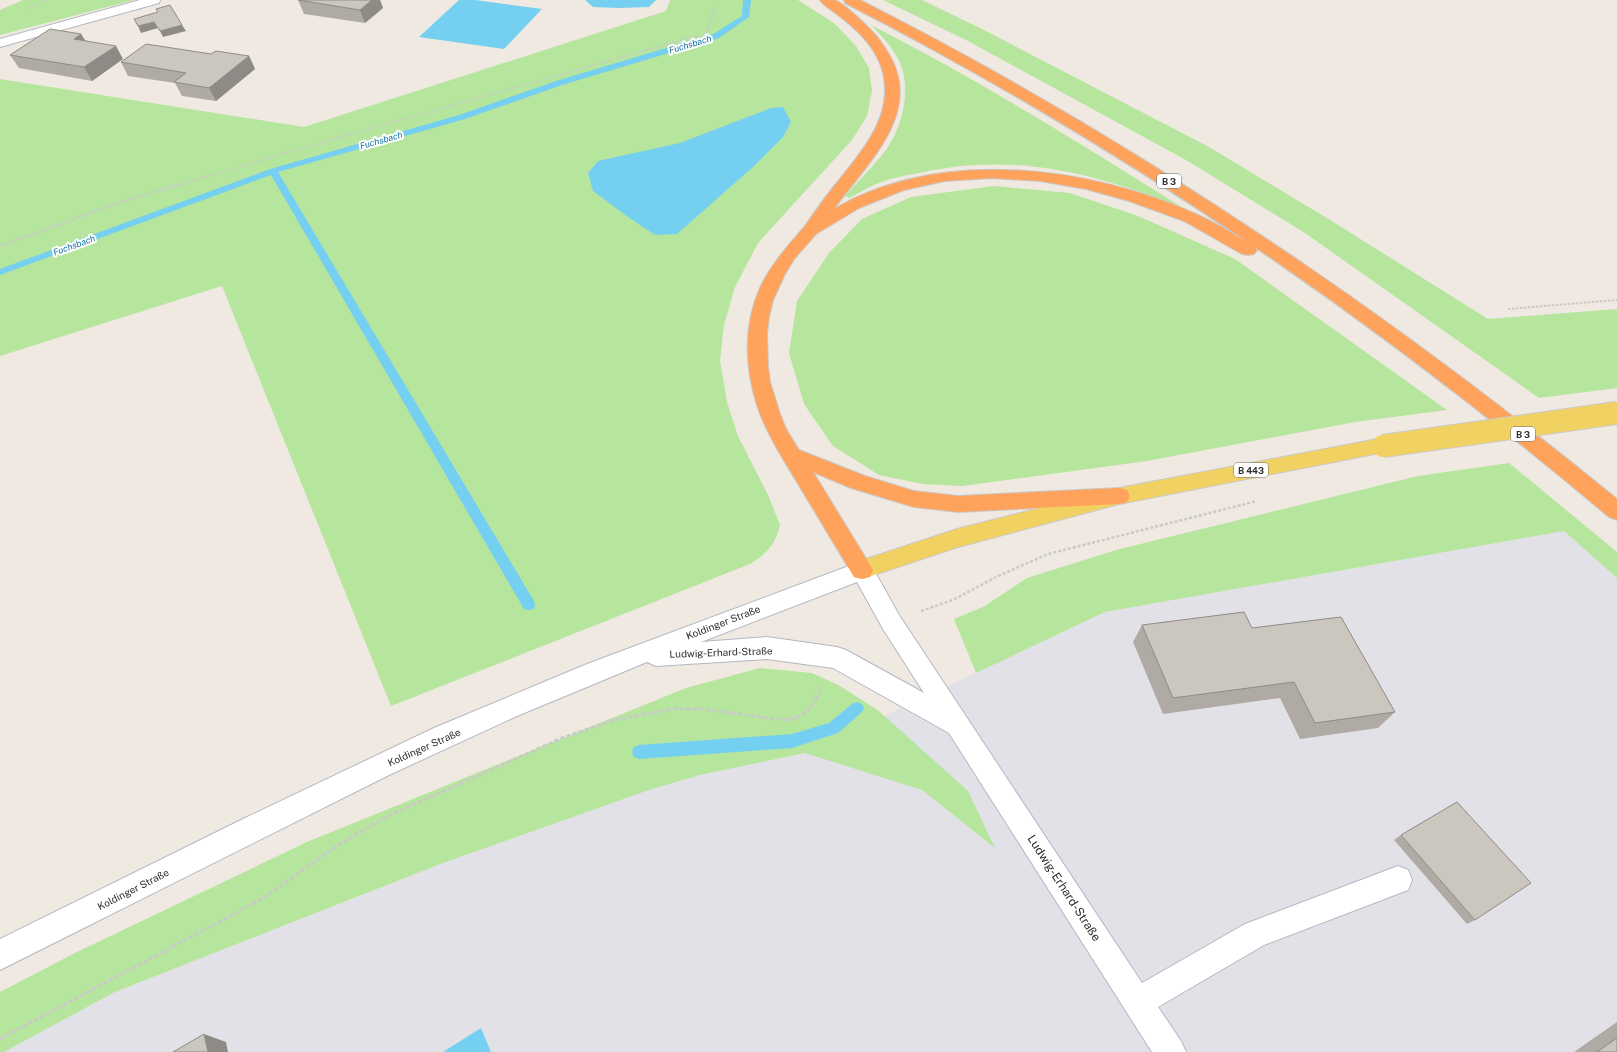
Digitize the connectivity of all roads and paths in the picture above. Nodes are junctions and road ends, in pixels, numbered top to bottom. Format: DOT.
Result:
graph roads {
  1 [pos="154,0"];
  2 [pos="715,0"];
  3 [pos="826,0"];
  4 [pos="850,0"];
  5 [pos="0,43"];
  6 [pos="810,230"];
  7 [pos="0,246"];
  8 [pos="1617,300"];
  9 [pos="1508,309"];
  10 [pos="1469,391"];
  11 [pos="1617,413"];
  12 [pos="791,455"];
  13 [pos="1577,477"];
  14 [pos="1119,496"];
  15 [pos="1258,500"];
  16 [pos="1617,501"];
  17 [pos="1617,511"];
  18 [pos="862,570"];
  19 [pos="975,588"];
  20 [pos="634,656"];
  21 [pos="784,720"];
  22 [pos="958,726"];
  23 [pos="1398,880"];
  24 [pos="0,955"];
  25 [pos="1138,1002"];
  26 [pos="0,1039"];
  27 [pos="1170,1052"];
  1 -- 5 [label="street"];
  2 -- 7 [label="path"];
  3 -- 6 [label="highway"];
  4 -- 10 [label="highway, B 3"];
  6 -- 10 [label="highway"];
  6 -- 12 [label="highway"];
  8 -- 9 [label="path"];
  10 -- 13 [label="highway, B 3"];
  11 -- 14 [label="main road, B 443, bridge"];
  12 -- 14 [label="highway"];
  12 -- 18 [label="highway"];
  13 -- 16 [label="highway"];
  13 -- 17 [label="highway, B 3"];
  14 -- 18 [label="main road, B 443"];
  15 -- 19 [label="path"];
  18 -- 20 [label="street, Koldinger Straße"];
  18 -- 22 [label="street, Ludwig-Erhard-Straße"];
  20 -- 22 [label="street, Ludwig-Erhard-Straße"];
  20 -- 24 [label="street, Koldinger Straße"];
  21 -- 26 [label="path"];
  22 -- 25 [label="street, Ludwig-Erhard-Straße"];
  23 -- 25 [label="street"];
  25 -- 27 [label="street, Ludwig-Erhard-Straße"];
}
